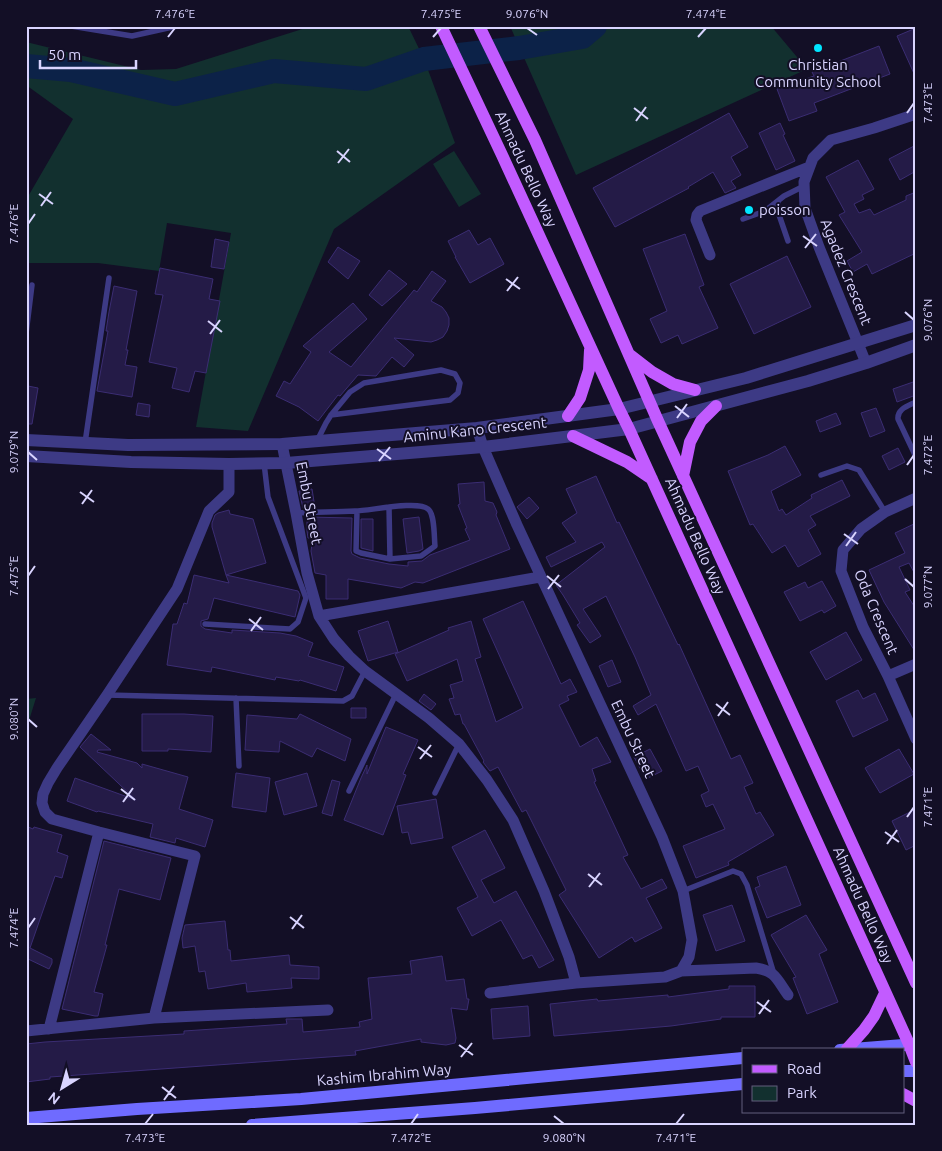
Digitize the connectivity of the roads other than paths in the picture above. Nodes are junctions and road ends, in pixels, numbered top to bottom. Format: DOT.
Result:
graph roads {
  1 [pos="71,26"];
  2 [pos="177,26"];
  3 [pos="441,26"];
  4 [pos="480,26"];
  5 [pos="916,114"];
  6 [pos="809,167"];
  7 [pos="804,186"];
  8 [pos="778,202"];
  9 [pos="744,219"];
  10 [pos="788,241"];
  11 [pos="710,255"];
  12 [pos="108,278"];
  13 [pos="32,285"];
  14 [pos="916,325"];
  15 [pos="26,334"];
  16 [pos="858,343"];
  17 [pos="916,345"];
  18 [pos="591,348"];
  19 [pos="629,355"];
  20 [pos="866,363"];
  21 [pos="696,390"];
  22 [pos="649,402"];
  23 [pos="916,402"];
  24 [pos="716,406"];
  25 [pos="619,409"];
  26 [pos="330,415"];
  27 [pos="568,416"];
  28 [pos="658,422"];
  29 [pos="478,428"];
  30 [pos="628,429"];
  31 [pos="573,436"];
  32 [pos="26,440"];
  33 [pos="317,441"];
  34 [pos="85,443"];
  35 [pos="282,444"];
  36 [pos="483,447"];
  37 [pos="26,456"];
  38 [pos="916,457"];
  39 [pos="264,463"];
  40 [pos="286,463"];
  41 [pos="229,464"];
  42 [pos="820,475"];
  43 [pos="683,476"];
  44 [pos="652,479"];
  45 [pos="916,498"];
  46 [pos="388,507"];
  47 [pos="357,511"];
  48 [pos="885,512"];
  49 [pos="296,513"];
  50 [pos="390,558"];
  51 [pos="540,577"];
  52 [pos="319,616"];
  53 [pos="205,624"];
  54 [pos="916,664"];
  55 [pos="365,671"];
  56 [pos="888,676"];
  57 [pos="396,694"];
  58 [pos="107,695"];
  59 [pos="236,698"];
  60 [pos="916,739"];
  61 [pos="459,744"];
  62 [pos="239,766"];
  63 [pos="349,791"];
  64 [pos="435,793"];
  65 [pos="99,832"];
  66 [pos="683,891"];
  67 [pos="681,971"];
  68 [pos="774,974"];
  69 [pos="576,983"];
  70 [pos="916,983"];
  71 [pos="490,993"];
  72 [pos="885,993"];
  73 [pos="788,995"];
  74 [pos="328,1010"];
  75 [pos="154,1018"];
  76 [pos="49,1029"];
  77 [pos="26,1031"];
  78 [pos="912,1044"];
  79 [pos="848,1048"];
  80 [pos="860,1048"];
  81 [pos="742,1058"];
  82 [pos="916,1062"];
  83 [pos="742,1084"];
  84 [pos="904,1095"];
  85 [pos="916,1101"];
  86 [pos="26,1118"];
  87 [pos="252,1125"];
  1 -- 2 [label="lane"];
  3 -- 18 [label="main road, Ahmadu Bello Way"];
  4 -- 19 [label="main road, Ahmadu Bello Way"];
  5 -- 6 [label="street, Agadez Crescent"];
  6 -- 7 [label="street, Agadez Crescent"];
  6 -- 11 [label="street"];
  7 -- 8 [label="lane"];
  7 -- 16 [label="street, Agadez Crescent"];
  8 -- 9 [label="lane"];
  8 -- 10 [label="lane"];
  12 -- 34 [label="lane"];
  13 -- 15 [label="lane"];
  14 -- 16 [label="street, Aminu Kano Crescent"];
  16 -- 20 [label="street, Agadez Crescent"];
  16 -- 21 [label="street, Aminu Kano Crescent"];
  17 -- 20 [label="street, Aminu Kano Crescent"];
  18 -- 25 [label="main road, Ahmadu Bello Way"];
  18 -- 27 [label="main road"];
  19 -- 21 [label="main road"];
  19 -- 22 [label="main road, Ahmadu Bello Way"];
  20 -- 24 [label="street, Aminu Kano Crescent"];
  21 -- 22 [label="street, Aminu Kano Crescent"];
  22 -- 25 [label="street, Aminu Kano Crescent"];
  22 -- 28 [label="main road, Ahmadu Bello Way"];
  23 -- 38 [label="lane"];
  24 -- 28 [label="street, Aminu Kano Crescent"];
  24 -- 43 [label="main road"];
  25 -- 27 [label="street, Aminu Kano Crescent"];
  25 -- 30 [label="main road, Ahmadu Bello Way"];
  26 -- 26 [label="lane"];
  26 -- 33 [label="lane"];
  27 -- 29 [label="street, Aminu Kano Crescent"];
  28 -- 30 [label="street, Aminu Kano Crescent"];
  28 -- 43 [label="main road, Ahmadu Bello Way"];
  29 -- 33 [label="street, Aminu Kano Crescent"];
  29 -- 36 [label="street, Embu Street"];
  30 -- 31 [label="street, Aminu Kano Crescent"];
  30 -- 44 [label="main road, Ahmadu Bello Way"];
  31 -- 36 [label="street, Aminu Kano Crescent"];
  31 -- 44 [label="main road"];
  32 -- 34 [label="street, Aminu Kano Crescent"];
  33 -- 35 [label="street, Aminu Kano Crescent"];
  34 -- 35 [label="street, Aminu Kano Crescent"];
  35 -- 40 [label="street, Embu Street"];
  36 -- 40 [label="street, Aminu Kano Crescent"];
  36 -- 51 [label="street, Embu Street"];
  37 -- 41 [label="street, Aminu Kano Crescent"];
  39 -- 40 [label="street, Aminu Kano Crescent"];
  39 -- 41 [label="street, Aminu Kano Crescent"];
  39 -- 53 [label="lane"];
  40 -- 49 [label="street, Embu Street"];
  41 -- 58 [label="street"];
  42 -- 48 [label="lane"];
  43 -- 70 [label="main road, Ahmadu Bello Way"];
  44 -- 72 [label="main road, Ahmadu Bello Way"];
  45 -- 48 [label="street, Oda Crescent"];
  46 -- 47 [label="lane"];
  46 -- 50 [label="lane"];
  46 -- 50 [label="lane"];
  47 -- 49 [label="lane"];
  47 -- 50 [label="lane"];
  48 -- 56 [label="street, Oda Crescent"];
  49 -- 52 [label="street, Embu Street"];
  51 -- 52 [label="street"];
  51 -- 66 [label="street, Embu Street"];
  52 -- 55 [label="street, Embu Street"];
  54 -- 56 [label="street"];
  55 -- 57 [label="street, Embu Street"];
  55 -- 59 [label="lane"];
  56 -- 60 [label="street, Oda Crescent"];
  57 -- 61 [label="street, Embu Street"];
  57 -- 63 [label="lane"];
  58 -- 59 [label="lane"];
  58 -- 65 [label="street"];
  59 -- 62 [label="lane"];
  61 -- 64 [label="lane"];
  61 -- 69 [label="street, Embu Street"];
  65 -- 75 [label="street"];
  65 -- 76 [label="street"];
  66 -- 67 [label="street, Embu Street"];
  66 -- 68 [label="lane"];
  67 -- 68 [label="street"];
  67 -- 69 [label="street"];
  68 -- 73 [label="street"];
  69 -- 71 [label="street"];
  72 -- 78 [label="main road, Ahmadu Bello Way"];
  72 -- 79 [label="main road"];
  74 -- 75 [label="street"];
  75 -- 76 [label="street"];
  76 -- 77 [label="street"];
  78 -- 80 [label="main road"];
  78 -- 82 [label="main road, Ahmadu Bello Way"];
  81 -- 86 [label="main road, Kashim Ibrahim Way"];
  83 -- 87 [label="main road"];
  84 -- 85 [label="main road"];
}
